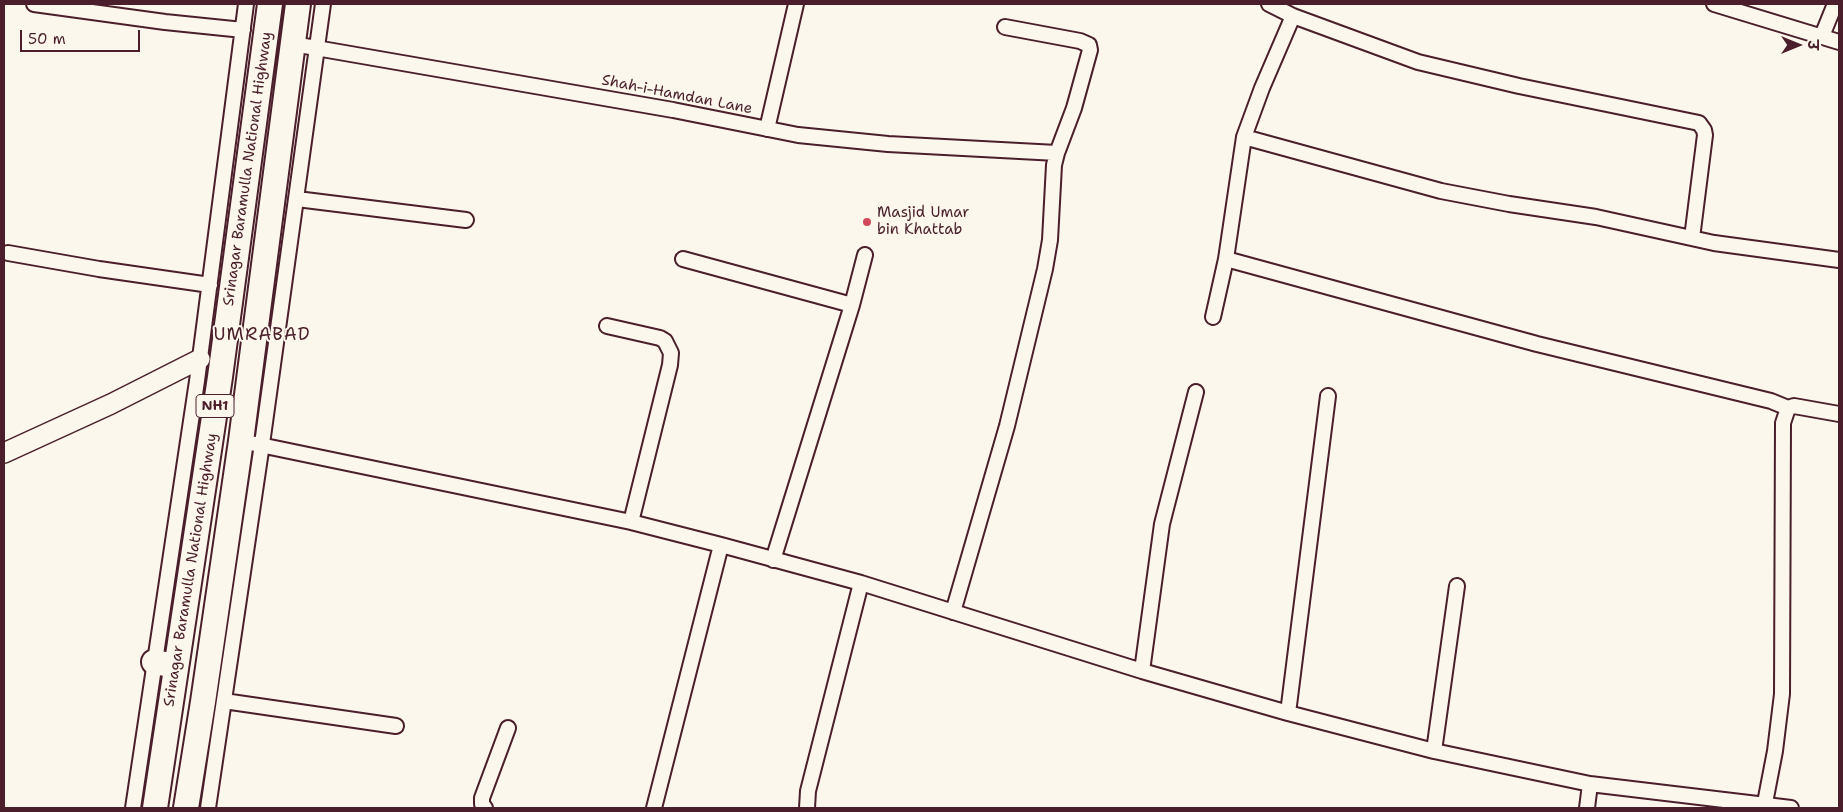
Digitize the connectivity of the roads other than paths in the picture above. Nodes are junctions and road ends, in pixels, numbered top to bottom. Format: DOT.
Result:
graph roads {
  1 [pos="34,4"];
  2 [pos="246,4"];
  3 [pos="270,4"];
  4 [pos="298,4"];
  5 [pos="324,4"];
  6 [pos="796,4"];
  7 [pos="1269,4"];
  8 [pos="1714,4"];
  9 [pos="1835,4"];
  10 [pos="1293,16"];
  11 [pos="1005,27"];
  12 [pos="243,30"];
  13 [pos="1822,36"];
  14 [pos="1839,42"];
  15 [pos="293,44"];
  16 [pos="318,48"];
  17 [pos="767,129"];
  18 [pos="1244,137"];
  19 [pos="1057,153"];
  20 [pos="297,199"];
  21 [pos="466,220"];
  22 [pos="1692,238"];
  23 [pos="8,253"];
  24 [pos="865,255"];
  25 [pos="683,259"];
  26 [pos="1226,259"];
  27 [pos="1839,260"];
  28 [pos="210,285"];
  29 [pos="852,304"];
  30 [pos="1213,317"];
  31 [pos="607,326"];
  32 [pos="200,359"];
  33 [pos="1196,392"];
  34 [pos="1328,396"];
  35 [pos="1788,408"];
  36 [pos="1839,414"];
  37 [pos="251,443"];
  38 [pos="4,454"];
  39 [pos="631,522"];
  40 [pos="721,545"];
  41 [pos="773,560"];
  42 [pos="861,583"];
  43 [pos="1457,586"];
  44 [pos="953,612"];
  45 [pos="165,664"];
  46 [pos="1142,671"];
  47 [pos="224,701"];
  48 [pos="1288,713"];
  49 [pos="396,726"];
  50 [pos="508,728"];
  51 [pos="1434,752"];
  52 [pos="1590,784"];
  53 [pos="1764,807"];
  54 [pos="133,808"];
  55 [pos="155,808"];
  56 [pos="186,808"];
  57 [pos="208,808"];
  58 [pos="485,808"];
  59 [pos="654,808"];
  60 [pos="807,808"];
  61 [pos="1587,808"];
  62 [pos="1791,808"];
  1 -- 12 [label="street"];
  2 -- 12 [label="street"];
  3 -- 45 [label="highway, Srinagar Baramulla National Highway / NH1"];
  4 -- 15 [label="highway, NH1"];
  5 -- 16 [label="street"];
  6 -- 17 [label="street"];
  7 -- 10 [label="street"];
  8 -- 13 [label="street"];
  9 -- 13 [label="street"];
  10 -- 18 [label="street"];
  10 -- 22 [label="street"];
  11 -- 19 [label="street"];
  12 -- 28 [label="street"];
  13 -- 14 [label="street"];
  15 -- 16 [label="street, Shah-i-Hamdan Lane"];
  15 -- 37 [label="highway, NH1"];
  16 -- 17 [label="street, Shah-i-Hamdan Lane"];
  16 -- 20 [label="street"];
  17 -- 19 [label="street, Shah-i-Hamdan Lane"];
  18 -- 22 [label="street"];
  18 -- 26 [label="street"];
  19 -- 44 [label="street"];
  20 -- 21 [label="street"];
  20 -- 37 [label="street"];
  22 -- 27 [label="street"];
  23 -- 28 [label="street"];
  24 -- 29 [label="street"];
  25 -- 29 [label="street"];
  26 -- 30 [label="street"];
  26 -- 35 [label="street"];
  28 -- 32 [label="street"];
  29 -- 41 [label="street"];
  31 -- 39 [label="street"];
  32 -- 38 [label="street"];
  32 -- 45 [label="street"];
  33 -- 46 [label="street"];
  34 -- 48 [label="street"];
  35 -- 36 [label="street"];
  35 -- 53 [label="street"];
  37 -- 39 [label="street"];
  37 -- 47 [label="street"];
  37 -- 56 [label="highway, NH1"];
  39 -- 40 [label="street"];
  40 -- 41 [label="street"];
  40 -- 59 [label="street"];
  41 -- 42 [label="street"];
  42 -- 44 [label="street"];
  42 -- 60 [label="street"];
  43 -- 51 [label="street"];
  44 -- 46 [label="street"];
  45 -- 54 [label="street"];
  45 -- 55 [label="highway, Srinagar Baramulla National Highway / NH1"];
  46 -- 48 [label="street"];
  47 -- 49 [label="street"];
  47 -- 57 [label="street"];
  48 -- 51 [label="street"];
  50 -- 58 [label="street"];
  51 -- 52 [label="street"];
  52 -- 53 [label="street"];
  52 -- 61 [label="street"];
  53 -- 62 [label="street"];
}
